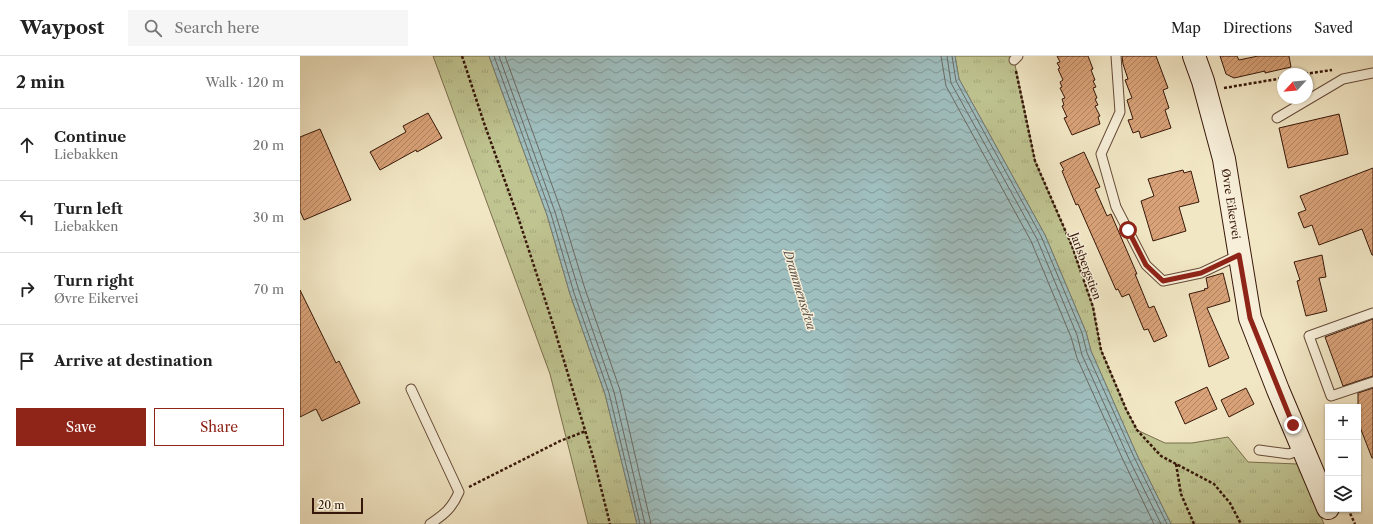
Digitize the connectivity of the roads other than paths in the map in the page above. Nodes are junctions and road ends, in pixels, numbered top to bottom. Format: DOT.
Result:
graph roads {
  1 [pos="1116,56"];
  2 [pos="1194,56"];
  3 [pos="1373,73"];
  4 [pos="1277,118"];
  5 [pos="1239,255"];
  6 [pos="1373,313"];
  7 [pos="1373,382"];
  8 [pos="411,389"];
  9 [pos="1303,449"];
  10 [pos="1259,450"];
  11 [pos="1325,501"];
  12 [pos="1330,512"];
  13 [pos="430,524"];
  14 [pos="1335,524"];
  1 -- 5 [label="lane"];
  2 -- 5 [label="main road, Øvre Eikervei"];
  3 -- 4 [label="lane"];
  5 -- 9 [label="main road, Øvre Eikervei"];
  6 -- 7 [label="lane"];
  8 -- 13 [label="lane"];
  9 -- 10 [label="lane"];
  9 -- 11 [label="main road, Øvre Eikervei"];
  12 -- 14 [label="main road, Øvre Eikervei"];
}
